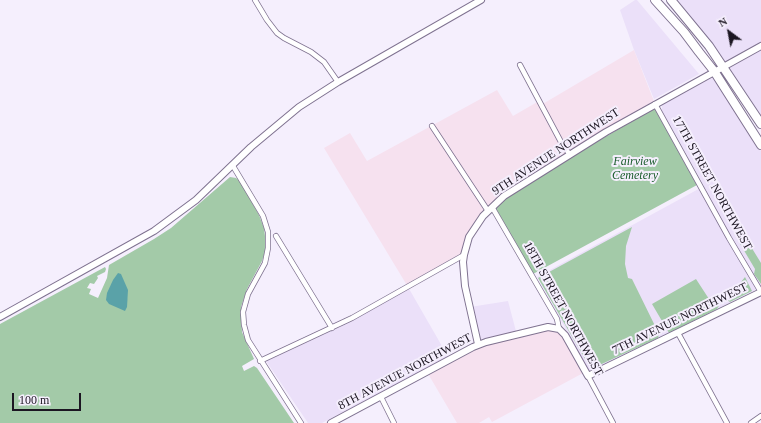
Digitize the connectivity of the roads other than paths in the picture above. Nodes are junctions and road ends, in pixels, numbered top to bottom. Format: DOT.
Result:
graph roads {
  1 [pos="255,0"];
  2 [pos="481,0"];
  3 [pos="655,0"];
  4 [pos="671,0"];
  5 [pos="761,46"];
  6 [pos="520,65"];
  7 [pos="724,66"];
  8 [pos="714,72"];
  9 [pos="338,82"];
  10 [pos="656,104"];
  11 [pos="761,124"];
  12 [pos="432,126"];
  13 [pos="761,145"];
  14 [pos="570,155"];
  15 [pos="233,166"];
  16 [pos="490,209"];
  17 [pos="276,236"];
  18 [pos="464,255"];
  19 [pos="761,292"];
  20 [pos="0,317"];
  21 [pos="332,328"];
  22 [pos="559,329"];
  23 [pos="678,333"];
  24 [pos="478,344"];
  25 [pos="260,361"];
  26 [pos="588,376"];
  27 [pos="381,397"];
  28 [pos="761,416"];
  29 [pos="301,423"];
  30 [pos="332,423"];
  31 [pos="394,423"];
  32 [pos="613,423"];
  33 [pos="728,423"];
  34 [pos="751,423"];
  1 -- 9 [label="street"];
  2 -- 9 [label="street"];
  3 -- 8 [label="highway"];
  4 -- 7 [label="highway"];
  5 -- 7 [label="street, 9TH AVENUE NORTHWEST"];
  6 -- 14 [label="street"];
  7 -- 8 [label="street, 9TH AVENUE NORTHWEST"];
  7 -- 11 [label="highway"];
  8 -- 10 [label="street, 9TH AVENUE NORTHWEST"];
  8 -- 13 [label="highway"];
  9 -- 15 [label="street"];
  10 -- 14 [label="street, 9TH AVENUE NORTHWEST"];
  10 -- 19 [label="street, 17TH STREET NORTHWEST"];
  12 -- 16 [label="street, 18TH STREET NORTHWEST"];
  14 -- 16 [label="street, 9TH AVENUE NORTHWEST"];
  15 -- 20 [label="street"];
  15 -- 25 [label="street"];
  16 -- 18 [label="street, 9TH AVENUE NORTHWEST"];
  16 -- 22 [label="street, 18TH STREET NORTHWEST"];
  17 -- 21 [label="street"];
  18 -- 21 [label="street"];
  18 -- 24 [label="street, 9TH AVENUE NORTHWEST"];
  19 -- 23 [label="street, 7TH AVENUE NORTHWEST"];
  21 -- 25 [label="street"];
  22 -- 24 [label="street, 8TH AVENUE NORTHWEST"];
  22 -- 26 [label="street, 18TH STREET NORTHWEST"];
  23 -- 26 [label="street, 7TH AVENUE NORTHWEST"];
  23 -- 33 [label="street"];
  24 -- 27 [label="street, 8TH AVENUE NORTHWEST"];
  25 -- 29 [label="street"];
  26 -- 32 [label="street, 18TH STREET NORTHWEST"];
  27 -- 30 [label="street, 8TH AVENUE NORTHWEST"];
  27 -- 31 [label="street"];
  28 -- 34 [label="street"];
}
